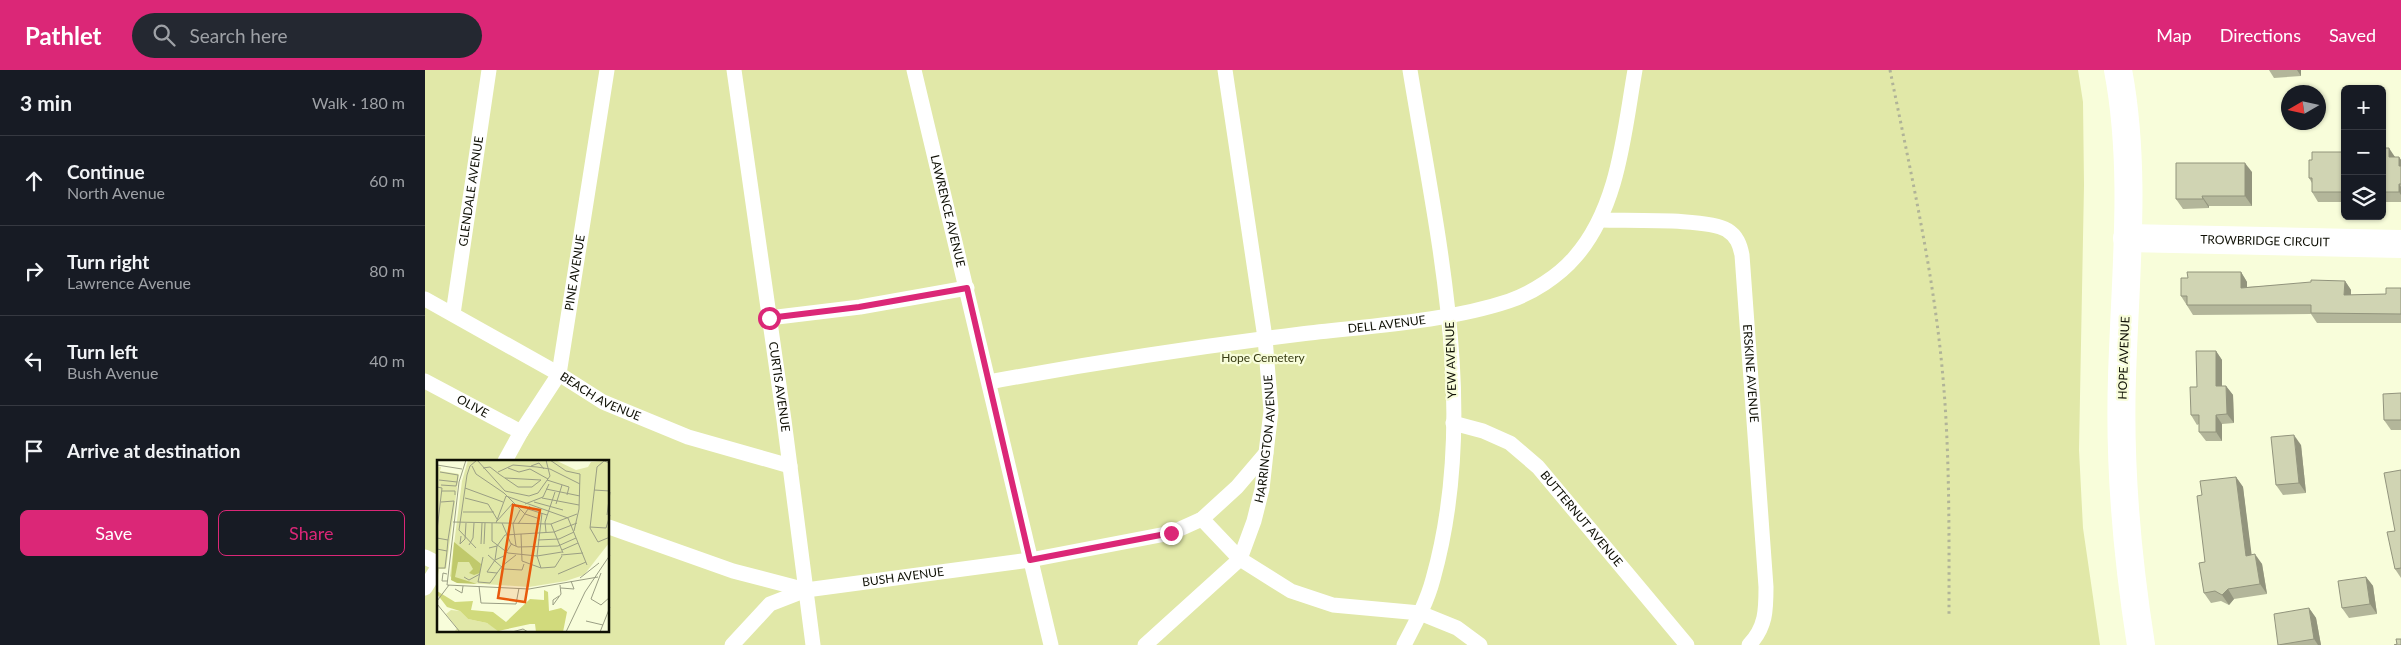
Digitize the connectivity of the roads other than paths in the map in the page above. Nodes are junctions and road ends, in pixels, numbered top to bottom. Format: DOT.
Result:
graph roads {
  1 [pos="489,70"];
  2 [pos="607,70"];
  3 [pos="734,70"];
  4 [pos="914,70"];
  5 [pos="1225,70"];
  6 [pos="1411,70"];
  7 [pos="1635,70"];
  8 [pos="2118,70"];
  9 [pos="1601,220"];
  10 [pos="2127,238"];
  11 [pos="2401,244"];
  12 [pos="967,288"];
  13 [pos="425,299"];
  14 [pos="453,314"];
  15 [pos="1450,315"];
  16 [pos="769,318"];
  17 [pos="1265,338"];
  18 [pos="559,374"];
  19 [pos="425,381"];
  20 [pos="989,382"];
  21 [pos="1453,423"];
  22 [pos="521,432"];
  23 [pos="1267,453"];
  24 [pos="506,460"];
  25 [pos="790,466"];
  26 [pos="1202,519"];
  27 [pos="610,527"];
  28 [pos="425,557"];
  29 [pos="1240,559"];
  30 [pos="1030,560"];
  31 [pos="437,564"];
  32 [pos="437,568"];
  33 [pos="425,588"];
  34 [pos="806,590"];
  35 [pos="1420,613"];
  36 [pos="732,645"];
  37 [pos="813,645"];
  38 [pos="1051,645"];
  39 [pos="1145,645"];
  40 [pos="1404,645"];
  41 [pos="1480,645"];
  42 [pos="1687,645"];
  43 [pos="1749,645"];
  44 [pos="2141,645"];
  1 -- 14 [label="lane, GLENDALE AVENUE"];
  2 -- 18 [label="lane, PINE AVENUE"];
  3 -- 16 [label="lane, CURTIS AVENUE"];
  4 -- 12 [label="lane, LAWRENCE AVENUE"];
  5 -- 17 [label="lane, HARRINGTON AVENUE"];
  6 -- 15 [label="lane, YEW AVENUE"];
  7 -- 9 [label="lane, DELL AVENUE"];
  8 -- 10 [label="main road, HOPE AVENUE"];
  9 -- 15 [label="lane, DELL AVENUE"];
  9 -- 43 [label="lane, ERSKINE AVENUE"];
  10 -- 11 [label="main road, TROWBRIDGE CIRCUIT"];
  10 -- 44 [label="main road, HOPE AVENUE"];
  12 -- 16 [label="lane"];
  12 -- 20 [label="lane, LAWRENCE AVENUE"];
  13 -- 14 [label="lane, BEACH AVENUE"];
  14 -- 18 [label="lane, BEACH AVENUE"];
  15 -- 17 [label="lane, DELL AVENUE"];
  15 -- 21 [label="lane, YEW AVENUE"];
  16 -- 25 [label="lane, CURTIS AVENUE"];
  17 -- 20 [label="lane, DELL AVENUE"];
  17 -- 23 [label="lane, HARRINGTON AVENUE"];
  18 -- 22 [label="lane, PINE AVENUE"];
  18 -- 25 [label="lane, BEACH AVENUE"];
  19 -- 22 [label="lane, OLIVE"];
  20 -- 30 [label="lane, LAWRENCE AVENUE"];
  21 -- 35 [label="lane, YEW AVENUE"];
  21 -- 42 [label="lane, BUTTERNUT AVENUE"];
  22 -- 24 [label="lane, PINE AVENUE"];
  23 -- 26 [label="lane, BUSH AVENUE"];
  23 -- 29 [label="lane, HARRINGTON AVENUE"];
  25 -- 34 [label="lane, CURTIS AVENUE"];
  26 -- 29 [label="lane"];
  26 -- 30 [label="lane, BUSH AVENUE"];
  27 -- 34 [label="lane, BUSH AVENUE"];
  28 -- 31 [label="lane"];
  29 -- 35 [label="lane"];
  29 -- 39 [label="lane, HARRINGTON AVENUE"];
  30 -- 34 [label="lane, BUSH AVENUE"];
  30 -- 38 [label="lane, LAWRENCE AVENUE"];
  32 -- 33 [label="lane"];
  34 -- 36 [label="lane"];
  34 -- 37 [label="lane, CURTIS AVENUE"];
  35 -- 40 [label="lane, YEW AVENUE"];
  35 -- 41 [label="lane"];
}
